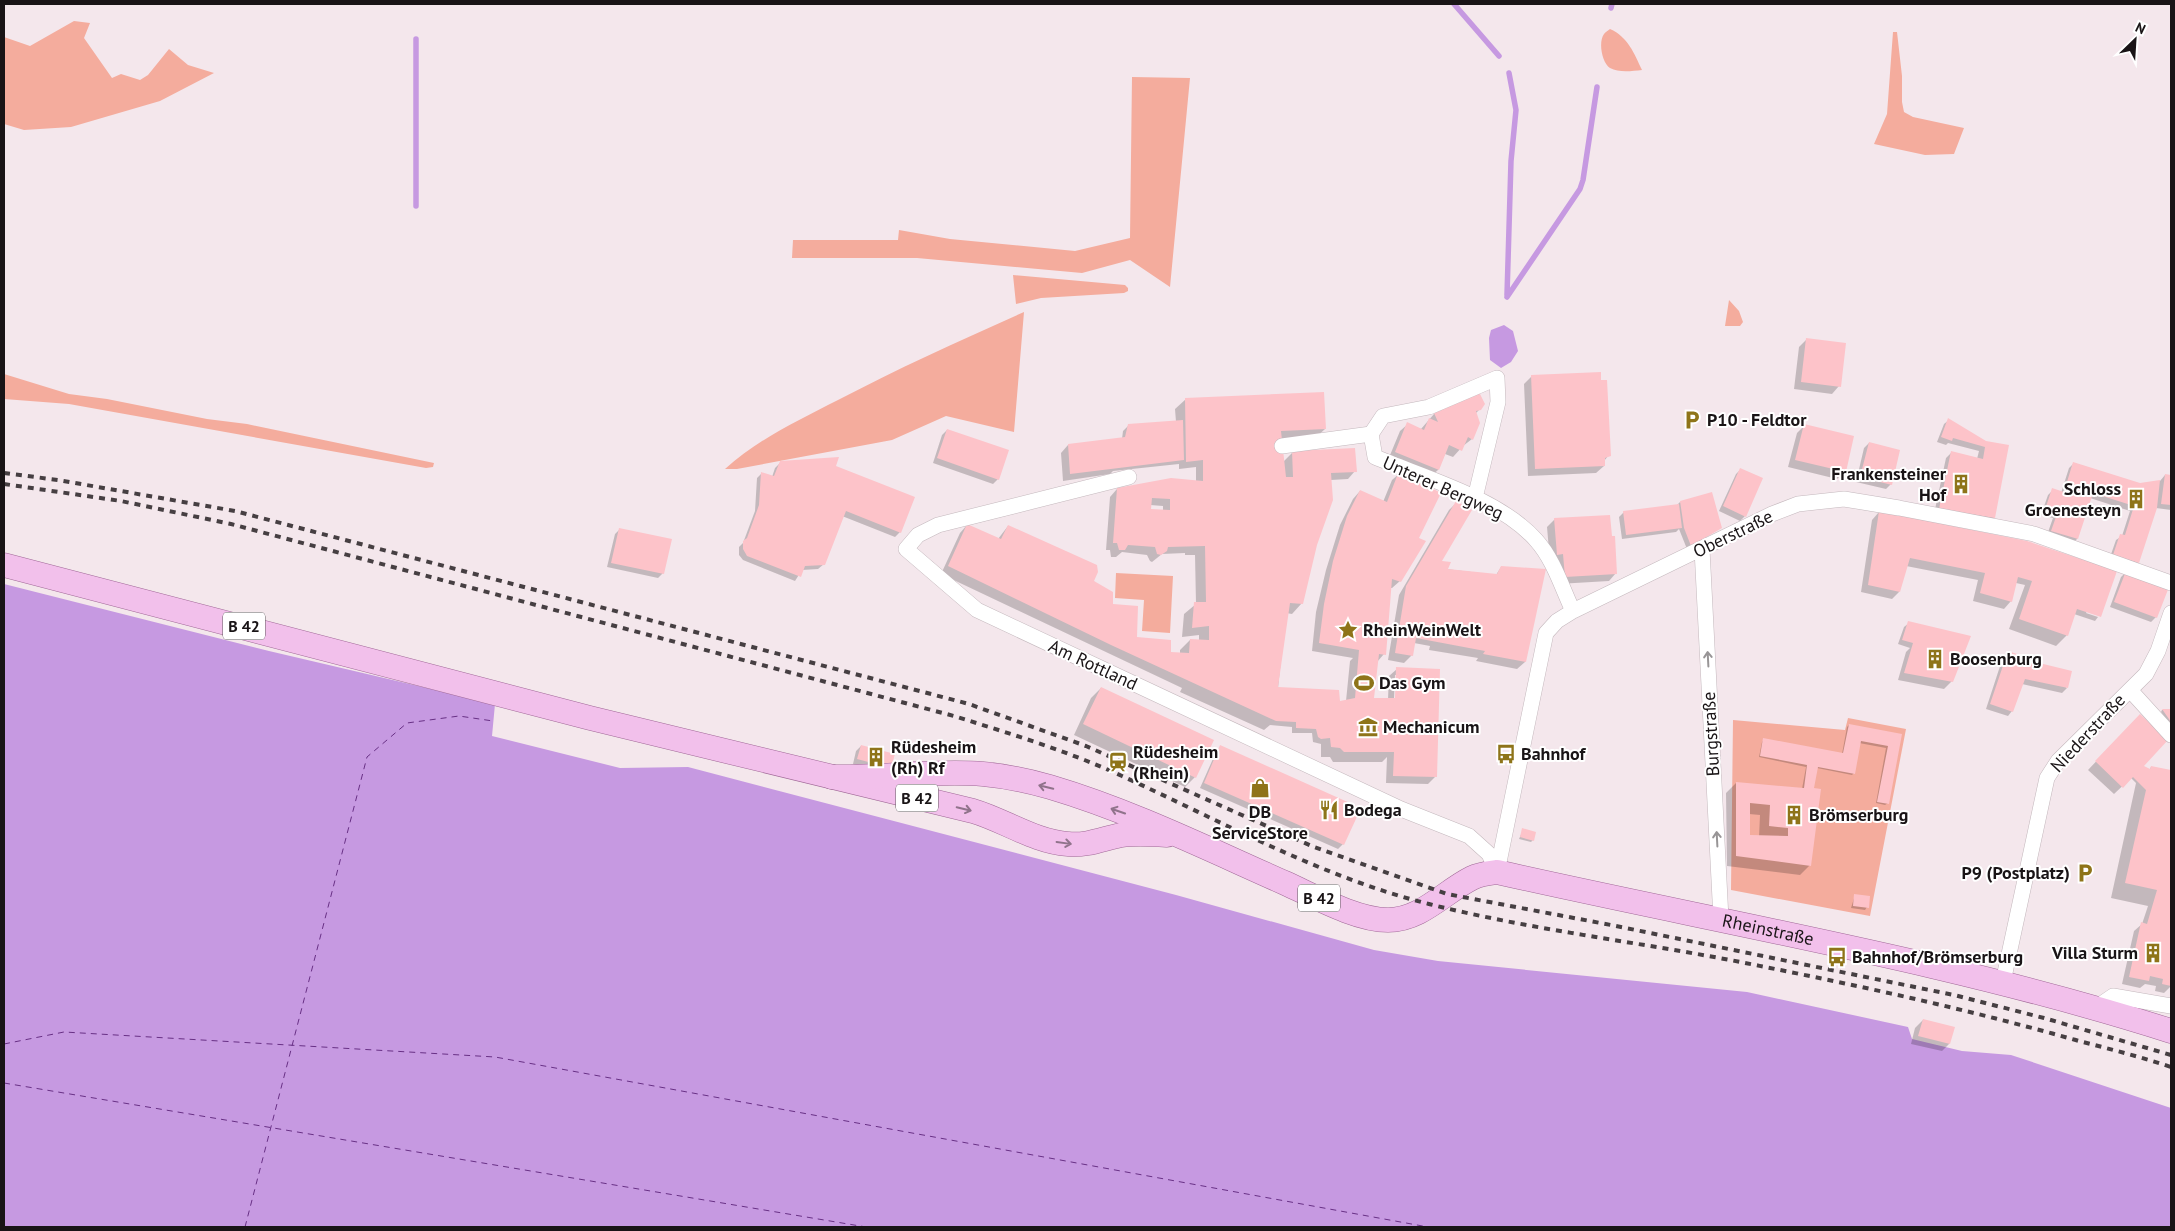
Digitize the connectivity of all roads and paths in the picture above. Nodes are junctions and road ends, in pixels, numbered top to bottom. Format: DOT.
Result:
graph roads {
  1 [pos="1371,434"];
  2 [pos="1282,446"];
  3 [pos="1129,477"];
  4 [pos="1475,498"];
  5 [pos="1702,549"];
  6 [pos="4,564"];
  7 [pos="2171,583"];
  8 [pos="1573,611"];
  9 [pos="2171,612"];
  10 [pos="2130,690"];
  11 [pos="2171,735"];
  12 [pos="832,777"];
  13 [pos="1176,836"];
  14 [pos="1497,872"];
  15 [pos="1721,919"];
  16 [pos="2002,982"];
  17 [pos="2171,1006"];
  18 [pos="2097,1007"];
  19 [pos="2171,1031"];
  1 -- 2 [label="street, Unterer Bergweg"];
  1 -- 4 [label="street, Unterer Bergweg"];
  1 -- 4 [label="street"];
  3 -- 14 [label="street, Am Rottland"];
  4 -- 8 [label="street, Unterer Bergweg"];
  5 -- 7 [label="street, Oberstraße"];
  5 -- 8 [label="street, Oberstraße"];
  15 -- 5 [label="street, Burgstraße, one-way"];
  6 -- 12 [label="main road, B 42"];
  8 -- 14 [label="street, Oberstraße"];
  9 -- 10 [label="street, Niederstraße"];
  10 -- 11 [label="street"];
  10 -- 16 [label="street, Niederstraße"];
  13 -- 12 [label="main road, B 42, one-way"];
  12 -- 13 [label="main road, B 42, one-way"];
  13 -- 14 [label="main road, B 42"];
  14 -- 15 [label="main road, Rheinstraße / B 42"];
  15 -- 16 [label="main road, Rheinstraße / B 42"];
  16 -- 18 [label="main road, Rheinstraße / B 42"];
  17 -- 18 [label="street"];
  18 -- 19 [label="main road, Rheinstraße / B 42"];
}
